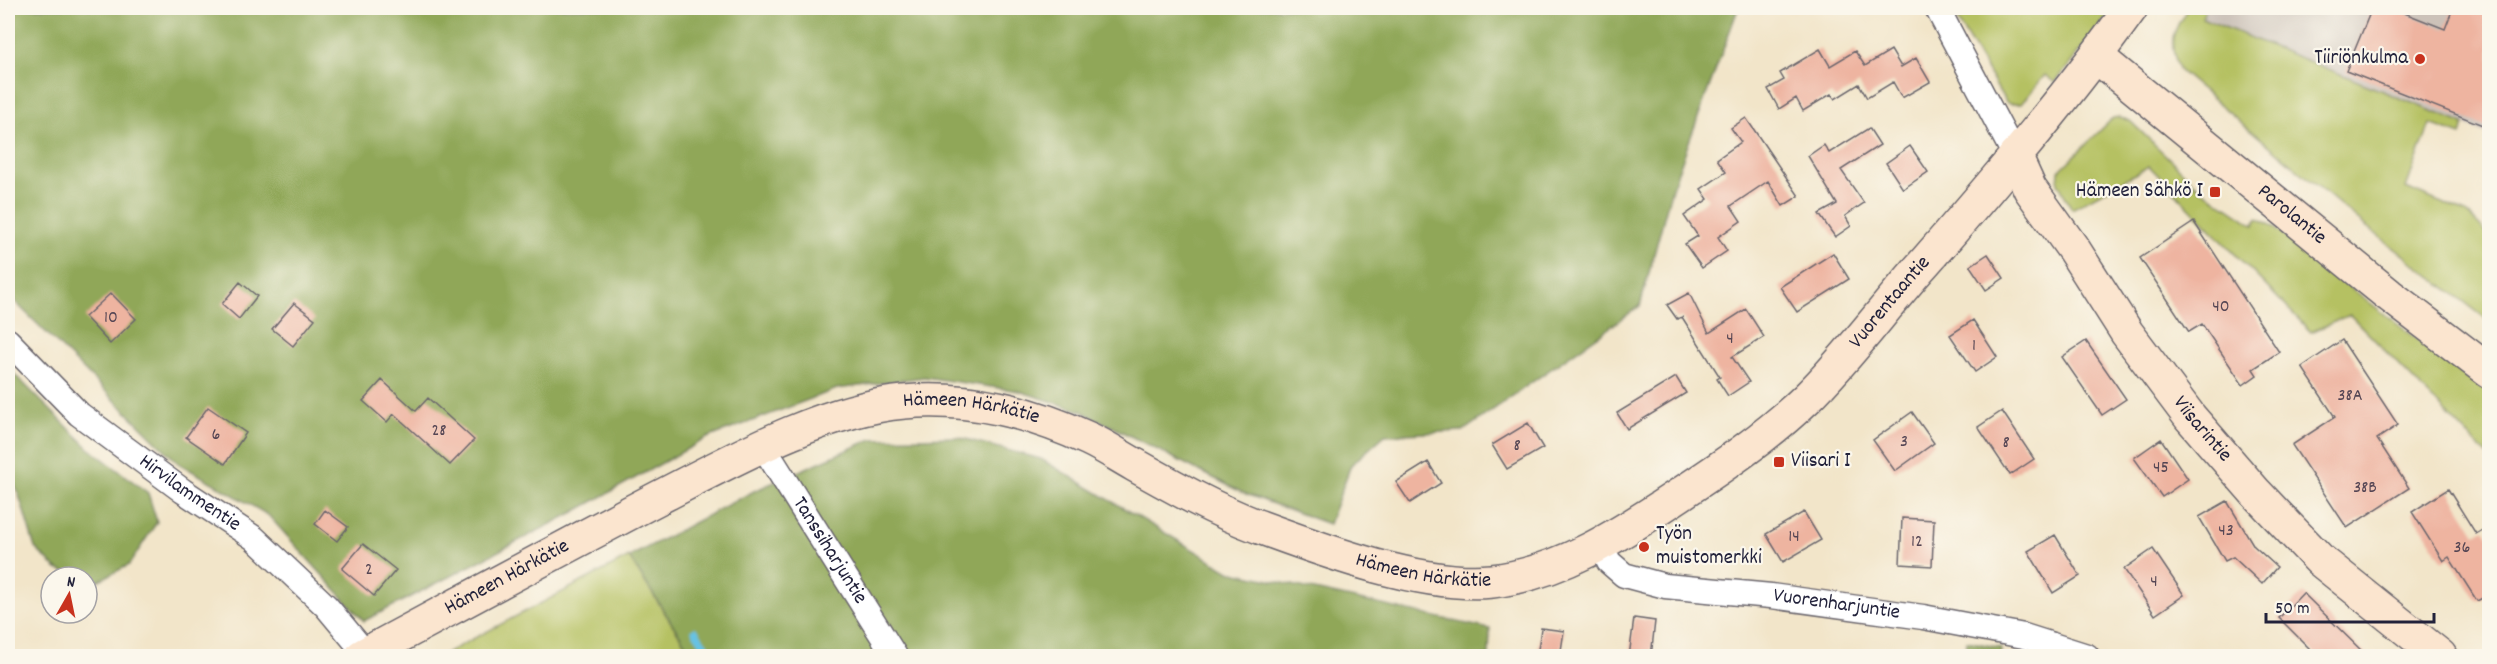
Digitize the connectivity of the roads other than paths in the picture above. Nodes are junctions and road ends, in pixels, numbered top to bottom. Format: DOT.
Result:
graph roads {
  1 [pos="1937,8"];
  2 [pos="2131,8"];
  3 [pos="2096,56"];
  4 [pos="2015,156"];
  5 [pos="8,341"];
  6 [pos="2490,372"];
  7 [pos="763,446"];
  8 [pos="1600,543"];
  9 [pos="364,655"];
  10 [pos="895,657"];
  11 [pos="2086,657"];
  12 [pos="2440,657"];
  1 -- 4 [label="street"];
  2 -- 3 [label="main road, Vuorentaantie"];
  3 -- 4 [label="main road, Vuorentaantie"];
  3 -- 6 [label="main road, Parolantie"];
  4 -- 8 [label="main road, Vuorentaantie"];
  4 -- 12 [label="main road, Viisarintie"];
  5 -- 9 [label="street, Hirvilammentie"];
  7 -- 8 [label="main road, Hämeen Härkätie"];
  7 -- 9 [label="main road, Hämeen Härkätie"];
  7 -- 10 [label="street, Tanssiharjuntie"];
  8 -- 11 [label="street, Vuorenharjuntie"];
}
